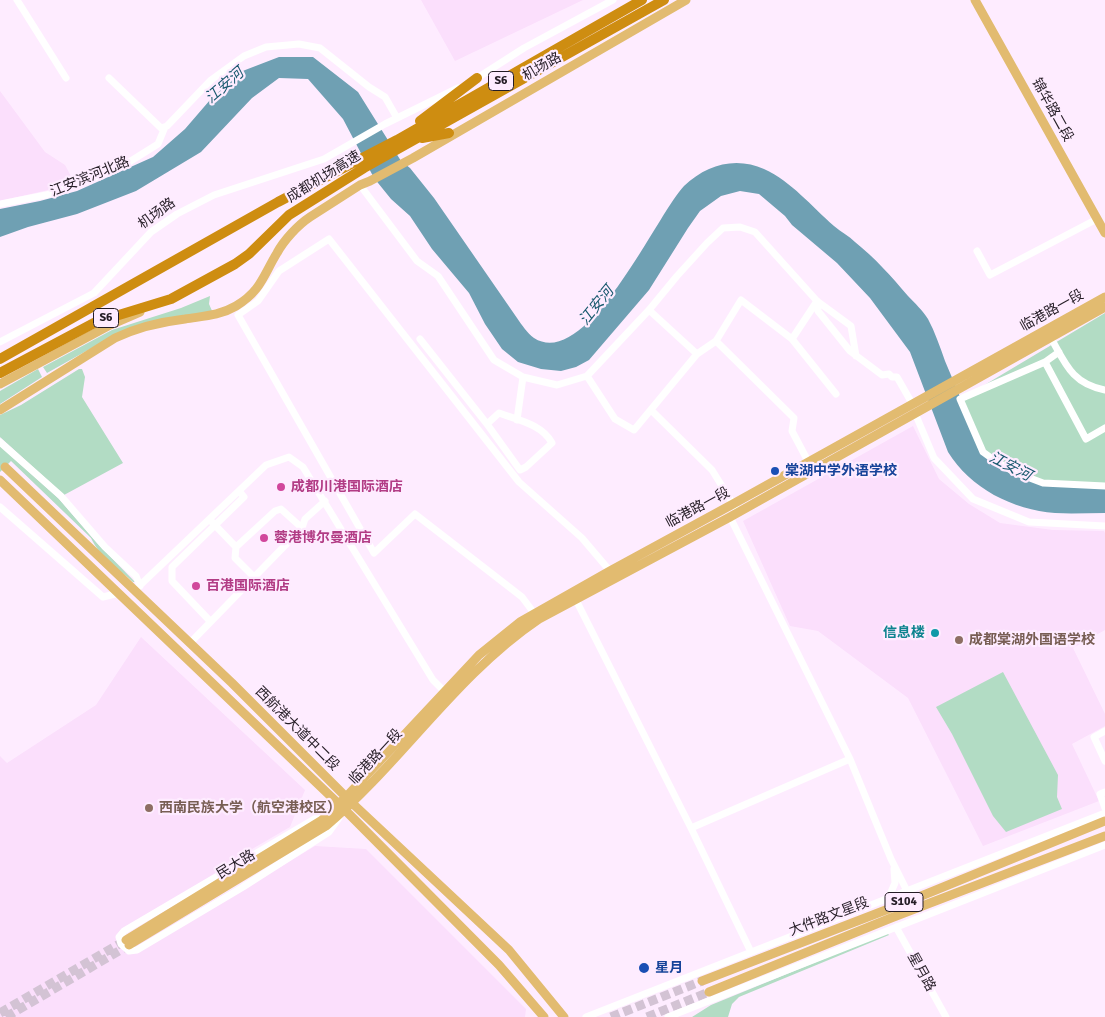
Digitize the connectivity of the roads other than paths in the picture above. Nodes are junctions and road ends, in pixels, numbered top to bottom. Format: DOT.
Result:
graph roads {
  1 [pos="17,0"];
  2 [pos="613,0"];
  3 [pos="642,0"];
  4 [pos="664,0"];
  5 [pos="686,0"];
  6 [pos="975,0"];
  7 [pos="611,23"];
  8 [pos="66,78"];
  9 [pos="109,78"];
  10 [pos="477,78"];
  11 [pos="503,107"];
  12 [pos="397,118"];
  13 [pos="165,127"];
  14 [pos="448,133"];
  15 [pos="403,136"];
  16 [pos="413,140"];
  17 [pos="395,145"];
  18 [pos="430,149"];
  19 [pos="362,163"];
  20 [pos="360,185"];
  21 [pos="0,204"];
  22 [pos="1097,219"];
  23 [pos="1105,233"];
  24 [pos="977,251"];
  25 [pos="1105,297"];
  26 [pos="171,299"];
  27 [pos="817,301"];
  28 [pos="1105,307"];
  29 [pos="649,310"];
  30 [pos="1050,338"];
  31 [pos="420,339"];
  32 [pos="792,339"];
  33 [pos="716,341"];
  34 [pos="0,342"];
  35 [pos="1059,352"];
  36 [pos="697,354"];
  37 [pos="856,356"];
  38 [pos="0,359"];
  39 [pos="1045,362"];
  40 [pos="0,373"];
  41 [pos="587,376"];
  42 [pos="523,377"];
  43 [pos="0,384"];
  44 [pos="959,384"];
  45 [pos="1105,390"];
  46 [pos="836,394"];
  47 [pos="914,409"];
  48 [pos="0,410"];
  49 [pos="651,410"];
  50 [pos="517,420"];
  51 [pos="487,424"];
  52 [pos="1105,428"];
  53 [pos="0,442"];
  54 [pos="811,466"];
  55 [pos="5,467"];
  56 [pos="0,480"];
  57 [pos="1105,486"];
  58 [pos="325,501"];
  59 [pos="0,507"];
  60 [pos="734,511"];
  61 [pos="212,522"];
  62 [pos="1105,526"];
  63 [pos="302,528"];
  64 [pos="236,547"];
  65 [pos="610,570"];
  66 [pos="254,577"];
  67 [pos="137,588"];
  68 [pos="119,593"];
  69 [pos="574,596"];
  70 [pos="534,613"];
  71 [pos="210,621"];
  72 [pos="190,643"];
  73 [pos="447,695"];
  74 [pos="1105,731"];
  75 [pos="850,759"];
  76 [pos="1105,760"];
  77 [pos="1105,792"];
  78 [pos="350,800"];
  79 [pos="342,808"];
  80 [pos="1105,808"];
  81 [pos="1105,813"];
  82 [pos="1105,821"];
  83 [pos="690,828"];
  84 [pos="1105,836"];
  85 [pos="1105,845"];
  86 [pos="891,859"];
  87 [pos="907,891"];
  88 [pos="888,899"];
  89 [pos="896,927"];
  90 [pos="128,942"];
  91 [pos="750,952"];
  92 [pos="702,981"];
  93 [pos="709,992"];
  94 [pos="544,1017"];
  95 [pos="564,1017"];
  96 [pos="586,1017"];
  97 [pos="668,1017"];
  98 [pos="946,1017"];
  1 -- 8 [label="street"];
  2 -- 10 [label="street, 机场路"];
  3 -- 7 [label="highway, 成都机场高速 / S6"];
  4 -- 7 [label="highway, 成都机场高速 / S6"];
  5 -- 11 [label="main road, 机场路"];
  6 -- 22 [label="main road, 锦华路二段"];
  7 -- 15 [label="highway, 成都机场高速 / S6"];
  7 -- 16 [label="highway, 成都机场高速 / S6"];
  9 -- 13 [label="street"];
  10 -- 12 [label="street, 机场路"];
  10 -- 15 [label="highway"];
  11 -- 14 [label="main road"];
  11 -- 18 [label="main road, 机场路"];
  12 -- 13 [label="street, 江安滨河北路"];
  12 -- 34 [label="street, 机场路"];
  13 -- 21 [label="street, 江安滨河北路"];
  14 -- 16 [label="highway"];
  14 -- 18 [label="main road"];
  15 -- 17 [label="highway, 成都机场高速 / S6"];
  16 -- 17 [label="highway, 成都机场高速 / S6"];
  17 -- 19 [label="highway, 成都机场高速 / S6"];
  18 -- 20 [label="main road, 机场路"];
  19 -- 26 [label="highway, 成都机场高速 / S6"];
  19 -- 38 [label="highway, 成都机场高速 / S6"];
  20 -- 42 [label="street"];
  20 -- 48 [label="main road, 机场路"];
  22 -- 23 [label="main road, 锦华路二段"];
  22 -- 24 [label="street"];
  25 -- 44 [label="main road, 临港路一段"];
  26 -- 40 [label="highway, 成都机场高速 / S6"];
  26 -- 43 [label="main road"];
  27 -- 29 [label="street"];
  27 -- 32 [label="street"];
  27 -- 37 [label="street"];
  27 -- 37 [label="street"];
  28 -- 30 [label="main road, 临港路一段"];
  29 -- 36 [label="street"];
  29 -- 41 [label="street"];
  30 -- 35 [label="street"];
  30 -- 44 [label="main road, 临港路一段"];
  31 -- 51 [label="street"];
  32 -- 33 [label="street"];
  32 -- 46 [label="street"];
  33 -- 36 [label="street"];
  33 -- 54 [label="street"];
  35 -- 39 [label="street"];
  35 -- 45 [label="street"];
  36 -- 49 [label="street"];
  37 -- 47 [label="street"];
  39 -- 52 [label="street"];
  39 -- 57 [label="street"];
  41 -- 42 [label="street"];
  41 -- 49 [label="street"];
  42 -- 50 [label="street"];
  44 -- 47 [label="main road, 临港路一段"];
  47 -- 54 [label="main road, 临港路一段"];
  47 -- 62 [label="street"];
  49 -- 60 [label="street"];
  50 -- 51 [label="street"];
  50 -- 51 [label="street"];
  53 -- 67 [label="street"];
  54 -- 60 [label="main road, 临港路一段"];
  55 -- 67 [label="main road, 西航港大道中二段"];
  56 -- 68 [label="main road"];
  58 -- 61 [label="street"];
  58 -- 63 [label="street"];
  58 -- 73 [label="street"];
  59 -- 68 [label="street"];
  60 -- 65 [label="main road, 临港路一段"];
  60 -- 69 [label="main road, 临港路一段"];
  60 -- 75 [label="street"];
  61 -- 64 [label="street"];
  61 -- 67 [label="street"];
  61 -- 71 [label="street"];
  63 -- 64 [label="street"];
  63 -- 66 [label="street"];
  64 -- 66 [label="street"];
  65 -- 69 [label="main road, 临港路一段"];
  65 -- 70 [label="street"];
  66 -- 71 [label="street"];
  67 -- 72 [label="main road, 西航港大道中二段"];
  68 -- 79 [label="main road"];
  69 -- 70 [label="main road, 临港路一段"];
  69 -- 73 [label="main road, 临港路一段"];
  69 -- 83 [label="street"];
  70 -- 73 [label="main road, 临港路一段"];
  71 -- 72 [label="street"];
  72 -- 78 [label="main road, 西航港大道中二段"];
  73 -- 78 [label="main road, 临港路一段"];
  74 -- 76 [label="street"];
  75 -- 83 [label="street"];
  75 -- 86 [label="street"];
  77 -- 80 [label="street"];
  78 -- 79 [label="main road, 民大路"];
  78 -- 95 [label="main road, 西航港大道中二段"];
  79 -- 79 [label="street"];
  79 -- 90 [label="main road, 民大路"];
  79 -- 94 [label="main road"];
  81 -- 87 [label="street"];
  82 -- 92 [label="main road, 大件路文星段 / S104"];
  83 -- 91 [label="street"];
  84 -- 93 [label="main road, 大件路文星段 / S104"];
  85 -- 89 [label="street"];
  86 -- 87 [label="street"];
  86 -- 88 [label="street"];
  87 -- 88 [label="street"];
  88 -- 91 [label="street"];
  89 -- 97 [label="street"];
  89 -- 98 [label="street, 星月路"];
  91 -- 96 [label="street"];
}
